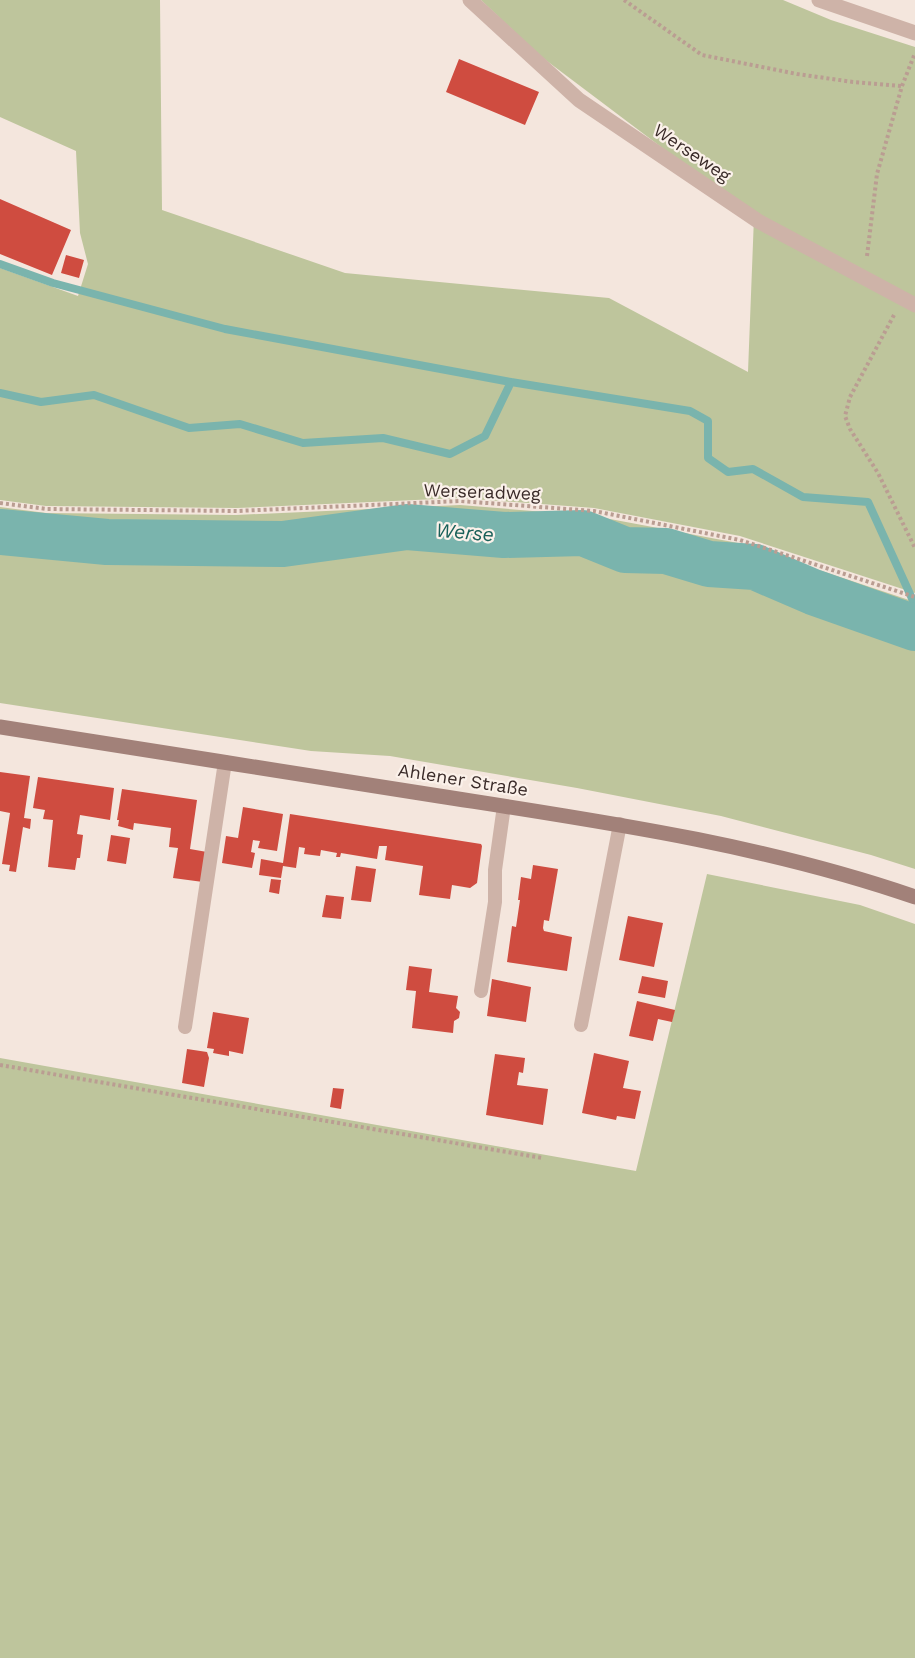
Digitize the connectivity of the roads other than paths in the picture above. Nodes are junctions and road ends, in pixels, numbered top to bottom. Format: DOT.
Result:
graph roads {
  1 [pos="470,0"];
  2 [pos="819,0"];
  3 [pos="915,33"];
  4 [pos="909,302"];
  5 [pos="0,727"];
  6 [pos="225,762"];
  7 [pos="504,806"];
  8 [pos="620,824"];
  9 [pos="915,897"];
  10 [pos="481,991"];
  11 [pos="581,1025"];
  12 [pos="184,1027"];
  1 -- 4 [label="street, Werseweg"];
  2 -- 3 [label="street"];
  5 -- 6 [label="main road, Ahlener Straße"];
  6 -- 7 [label="main road, Ahlener Straße"];
  6 -- 12 [label="lane"];
  7 -- 8 [label="main road, Ahlener Straße"];
  7 -- 10 [label="lane"];
  8 -- 9 [label="main road, Ahlener Straße"];
  8 -- 11 [label="lane"];
}
